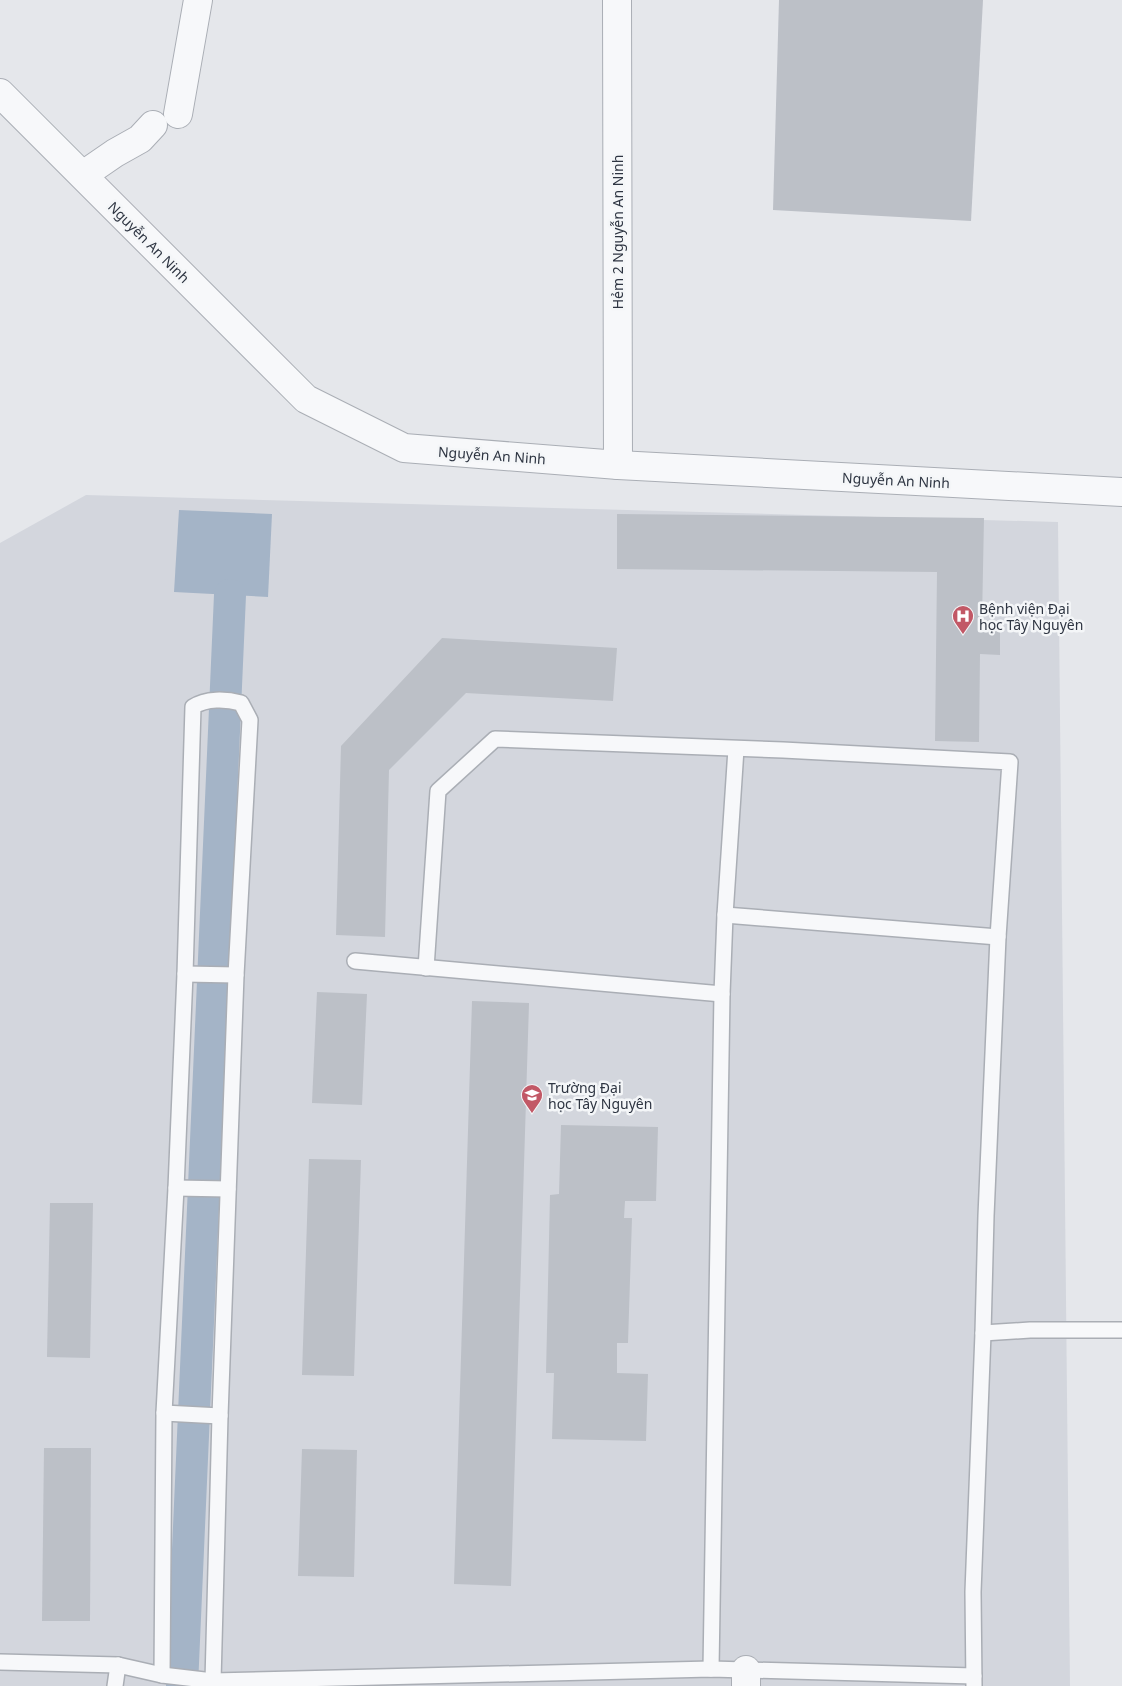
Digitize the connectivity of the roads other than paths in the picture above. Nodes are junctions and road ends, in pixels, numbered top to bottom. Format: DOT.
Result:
graph roads {
  1 [pos="198,0"];
  2 [pos="617,0"];
  3 [pos="0,93"];
  4 [pos="178,114"];
  5 [pos="153,125"];
  6 [pos="83,175"];
  7 [pos="618,465"];
  8 [pos="1122,492"];
  9 [pos="736,749"];
  10 [pos="725,914"];
  11 [pos="998,937"];
  12 [pos="354,962"];
  13 [pos="426,968"];
  14 [pos="190,973"];
  15 [pos="229,975"];
  16 [pos="722,994"];
  17 [pos="181,1188"];
  18 [pos="222,1189"];
  19 [pos="1122,1330"];
  20 [pos="983,1332"];
  21 [pos="169,1413"];
  22 [pos="214,1416"];
  23 [pos="0,1662"];
  24 [pos="118,1665"];
  25 [pos="711,1670"];
  26 [pos="166,1675"];
  27 [pos="746,1678"];
  28 [pos="207,1680"];
  29 [pos="974,1681"];
  30 [pos="115,1686"];
  1 -- 4 [label="street"];
  2 -- 7 [label="street, Hẻm 2 Nguyễn An Ninh"];
  3 -- 6 [label="street, Nguyễn An Ninh"];
  5 -- 6 [label="street"];
  6 -- 7 [label="street, Nguyễn An Ninh"];
  7 -- 8 [label="street, Nguyễn An Ninh"];
  9 -- 10 [label="lane"];
  9 -- 11 [label="lane"];
  9 -- 13 [label="lane"];
  10 -- 11 [label="lane"];
  10 -- 16 [label="lane"];
  11 -- 20 [label="lane"];
  12 -- 13 [label="lane"];
  13 -- 16 [label="lane"];
  14 -- 15 [label="lane"];
  14 -- 15 [label="lane"];
  14 -- 17 [label="lane"];
  15 -- 18 [label="lane"];
  16 -- 25 [label="lane"];
  17 -- 18 [label="lane"];
  17 -- 21 [label="lane"];
  18 -- 22 [label="lane"];
  19 -- 20 [label="lane"];
  20 -- 29 [label="lane"];
  21 -- 22 [label="lane"];
  21 -- 26 [label="lane"];
  22 -- 28 [label="lane"];
  23 -- 24 [label="lane"];
  24 -- 26 [label="lane"];
  24 -- 30 [label="lane"];
  25 -- 27 [label="lane"];
  25 -- 28 [label="lane"];
  26 -- 28 [label="lane"];
  27 -- 29 [label="lane"];
}
